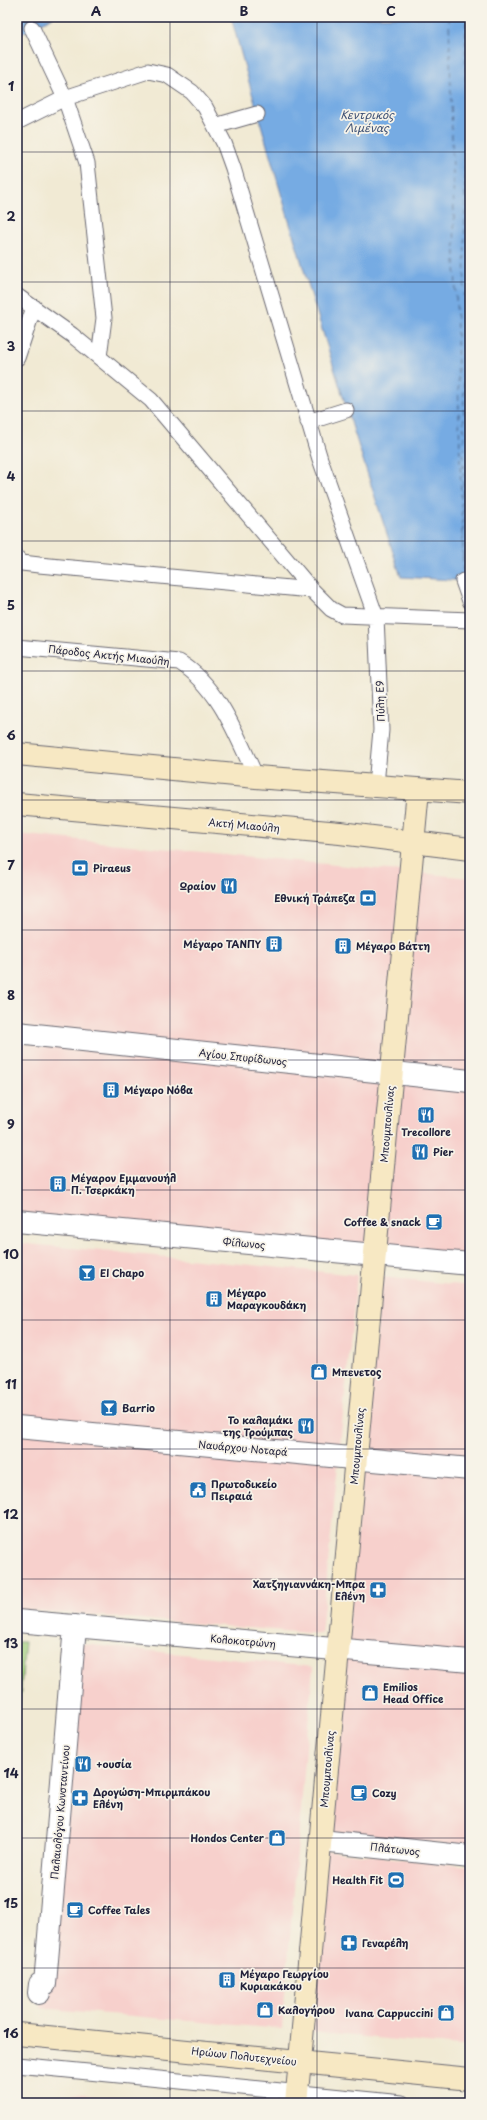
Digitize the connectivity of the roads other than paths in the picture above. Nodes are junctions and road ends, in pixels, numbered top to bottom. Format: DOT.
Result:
graph roads {
  1 [pos="32,28"];
  2 [pos="65,98"];
  3 [pos="257,114"];
  4 [pos="17,122"];
  5 [pos="215,126"];
  6 [pos="17,296"];
  7 [pos="34,307"];
  8 [pos="99,357"];
  9 [pos="17,358"];
  10 [pos="346,410"];
  11 [pos="308,422"];
  12 [pos="17,558"];
  13 [pos="463,581"];
  14 [pos="312,590"];
  15 [pos="470,601"];
  16 [pos="376,617"];
  17 [pos="470,620"];
  18 [pos="17,647"];
  19 [pos="17,754"];
  20 [pos="256,777"];
  21 [pos="376,785"];
  22 [pos="418,790"];
  23 [pos="470,793"];
  24 [pos="17,804"];
  25 [pos="413,843"];
  26 [pos="470,849"];
  27 [pos="17,1033"];
  28 [pos="392,1073"];
  29 [pos="470,1081"];
  30 [pos="17,1221"];
  31 [pos="375,1255"];
  32 [pos="470,1264"];
  33 [pos="17,1427"];
  34 [pos="356,1458"];
  35 [pos="470,1469"];
  36 [pos="17,1620"];
  37 [pos="71,1625"];
  38 [pos="338,1650"];
  39 [pos="470,1661"];
  40 [pos="53,1799"];
  41 [pos="321,1841"];
  42 [pos="470,1857"];
  43 [pos="39,1993"];
  44 [pos="17,2034"];
  45 [pos="300,2062"];
  46 [pos="17,2065"];
  47 [pos="470,2079"];
  48 [pos="297,2098"];
  49 [pos="402,2103"];
  1 -- 2 [label="lane"];
  2 -- 4 [label="lane, Πύλη Ε9"];
  2 -- 5 [label="lane, Πύλη Ε9"];
  2 -- 8 [label="lane"];
  3 -- 5 [label="lane"];
  5 -- 11 [label="lane, Πύλη Ε9"];
  6 -- 7 [label="lane"];
  7 -- 8 [label="lane"];
  7 -- 9 [label="lane"];
  8 -- 14 [label="lane"];
  10 -- 11 [label="lane"];
  11 -- 16 [label="lane, Πύλη Ε9"];
  12 -- 14 [label="lane"];
  13 -- 15 [label="lane"];
  14 -- 16 [label="lane"];
  16 -- 17 [label="lane"];
  16 -- 21 [label="lane, Πύλη Ε9"];
  18 -- 20 [label="lane, Πάροδος Ακτής Μιαούλη"];
  19 -- 20 [label="main road"];
  20 -- 21 [label="main road"];
  21 -- 22 [label="main road"];
  22 -- 23 [label="main road"];
  22 -- 25 [label="main road, Μπουμπουλίνας"];
  24 -- 25 [label="main road, Ακτή Μιαούλη"];
  25 -- 26 [label="main road, Ακτή Μιαούλη"];
  25 -- 28 [label="main road, Μπουμπουλίνας"];
  27 -- 28 [label="street, Αγίου Σπυρίδωνος"];
  28 -- 29 [label="street, Αγίου Σπυρίδωνος"];
  28 -- 31 [label="main road, Μπουμπουλίνας"];
  30 -- 31 [label="street, Φίλωνος"];
  31 -- 32 [label="street, Φίλωνος"];
  31 -- 34 [label="main road, Μπουμπουλίνας"];
  33 -- 34 [label="street, Ναυάρχου Νοταρά"];
  34 -- 35 [label="street, Ναυάρχου Νοταρά"];
  34 -- 38 [label="main road, Μπουμπουλίνας"];
  36 -- 37 [label="street, Κολοκοτρώνη"];
  37 -- 38 [label="street, Κολοκοτρώνη"];
  37 -- 40 [label="lane"];
  37 -- 43 [label="street, Παλαιολόγου Κωνσταντίνου"];
  38 -- 39 [label="street, Κολοκοτρώνη"];
  38 -- 41 [label="main road, Μπουμπουλίνας"];
  41 -- 42 [label="street, Πλάτωνος"];
  41 -- 45 [label="main road, Μπουμπουλίνας"];
  44 -- 45 [label="main road, Ηρώων Πολυτεχνείου"];
  45 -- 47 [label="main road, Ηρώων Πολυτεχνείου"];
  45 -- 48 [label="main road, Μπουμπουλίνας"];
  46 -- 48 [label="lane"];
  48 -- 49 [label="lane"];
}
